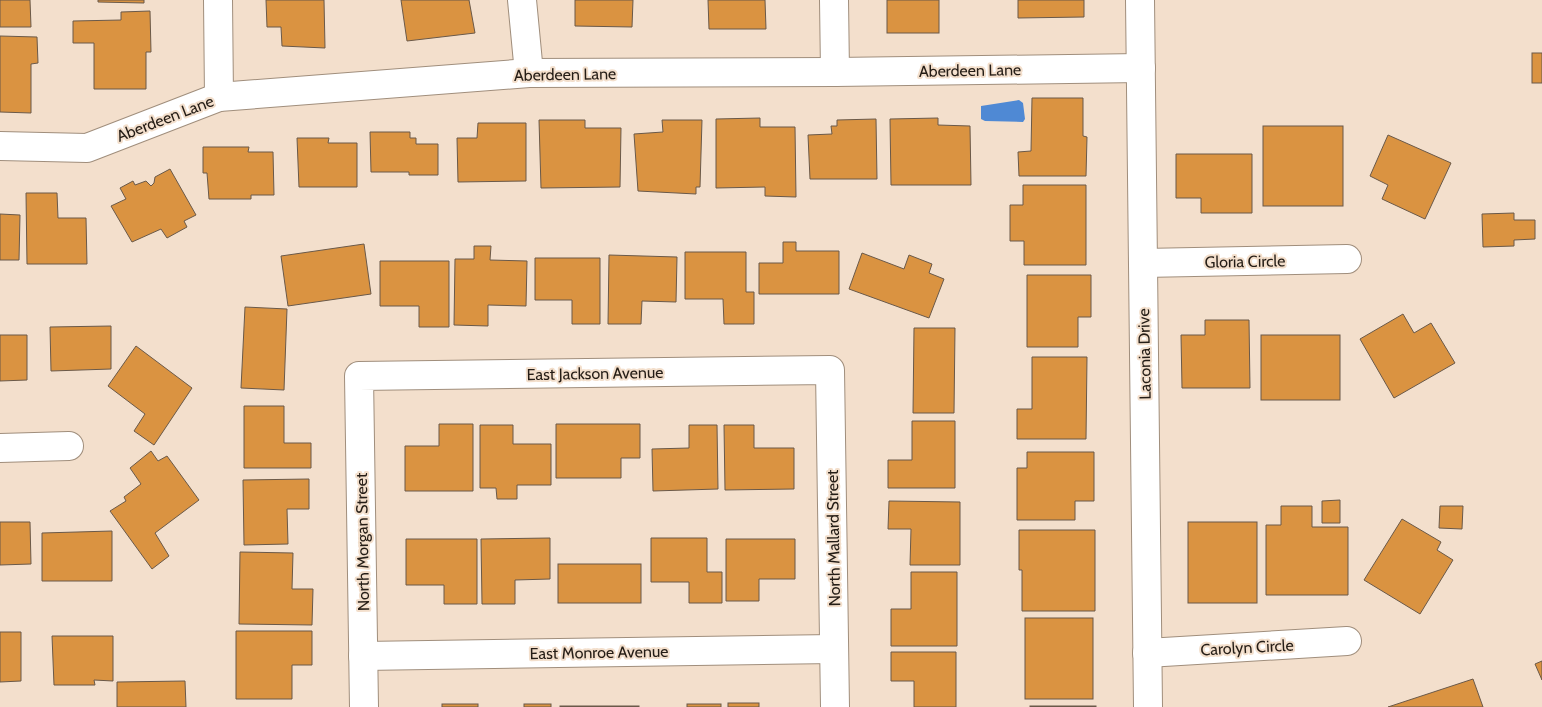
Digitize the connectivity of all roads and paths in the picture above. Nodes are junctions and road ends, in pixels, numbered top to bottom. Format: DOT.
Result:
graph roads {
  1 [pos="218,0"];
  2 [pos="522,0"];
  3 [pos="834,0"];
  4 [pos="1140,0"];
  5 [pos="1141,68"];
  6 [pos="835,72"];
  7 [pos="529,73"];
  8 [pos="219,97"];
  9 [pos="0,146"];
  10 [pos="1347,259"];
  11 [pos="1143,263"];
  12 [pos="830,370"];
  13 [pos="360,376"];
  14 [pos="69,446"];
  15 [pos="0,448"];
  16 [pos="1347,641"];
  17 [pos="834,649"];
  18 [pos="1147,653"];
  19 [pos="364,656"];
  20 [pos="364,707"];
  21 [pos="835,707"];
  22 [pos="1148,707"];
  1 -- 8 [label="street"];
  2 -- 7 [label="street"];
  3 -- 6 [label="street"];
  4 -- 5 [label="street, Laconia Drive"];
  5 -- 6 [label="street, Aberdeen Lane"];
  5 -- 11 [label="street, Laconia Drive"];
  6 -- 7 [label="street, Aberdeen Lane"];
  7 -- 8 [label="street, Aberdeen Lane"];
  8 -- 9 [label="street, Aberdeen Lane"];
  10 -- 11 [label="street, Gloria Circle"];
  11 -- 18 [label="street, Laconia Drive"];
  12 -- 13 [label="street, East Jackson Avenue"];
  12 -- 17 [label="street, North Mallard Street"];
  13 -- 19 [label="street, North Morgan Street"];
  14 -- 15 [label="street"];
  16 -- 18 [label="street, Carolyn Circle"];
  17 -- 19 [label="street, East Monroe Avenue"];
  17 -- 21 [label="street, North Mallard Street"];
  18 -- 22 [label="street, Laconia Drive"];
  19 -- 20 [label="street, North Morgan Street"];
}
